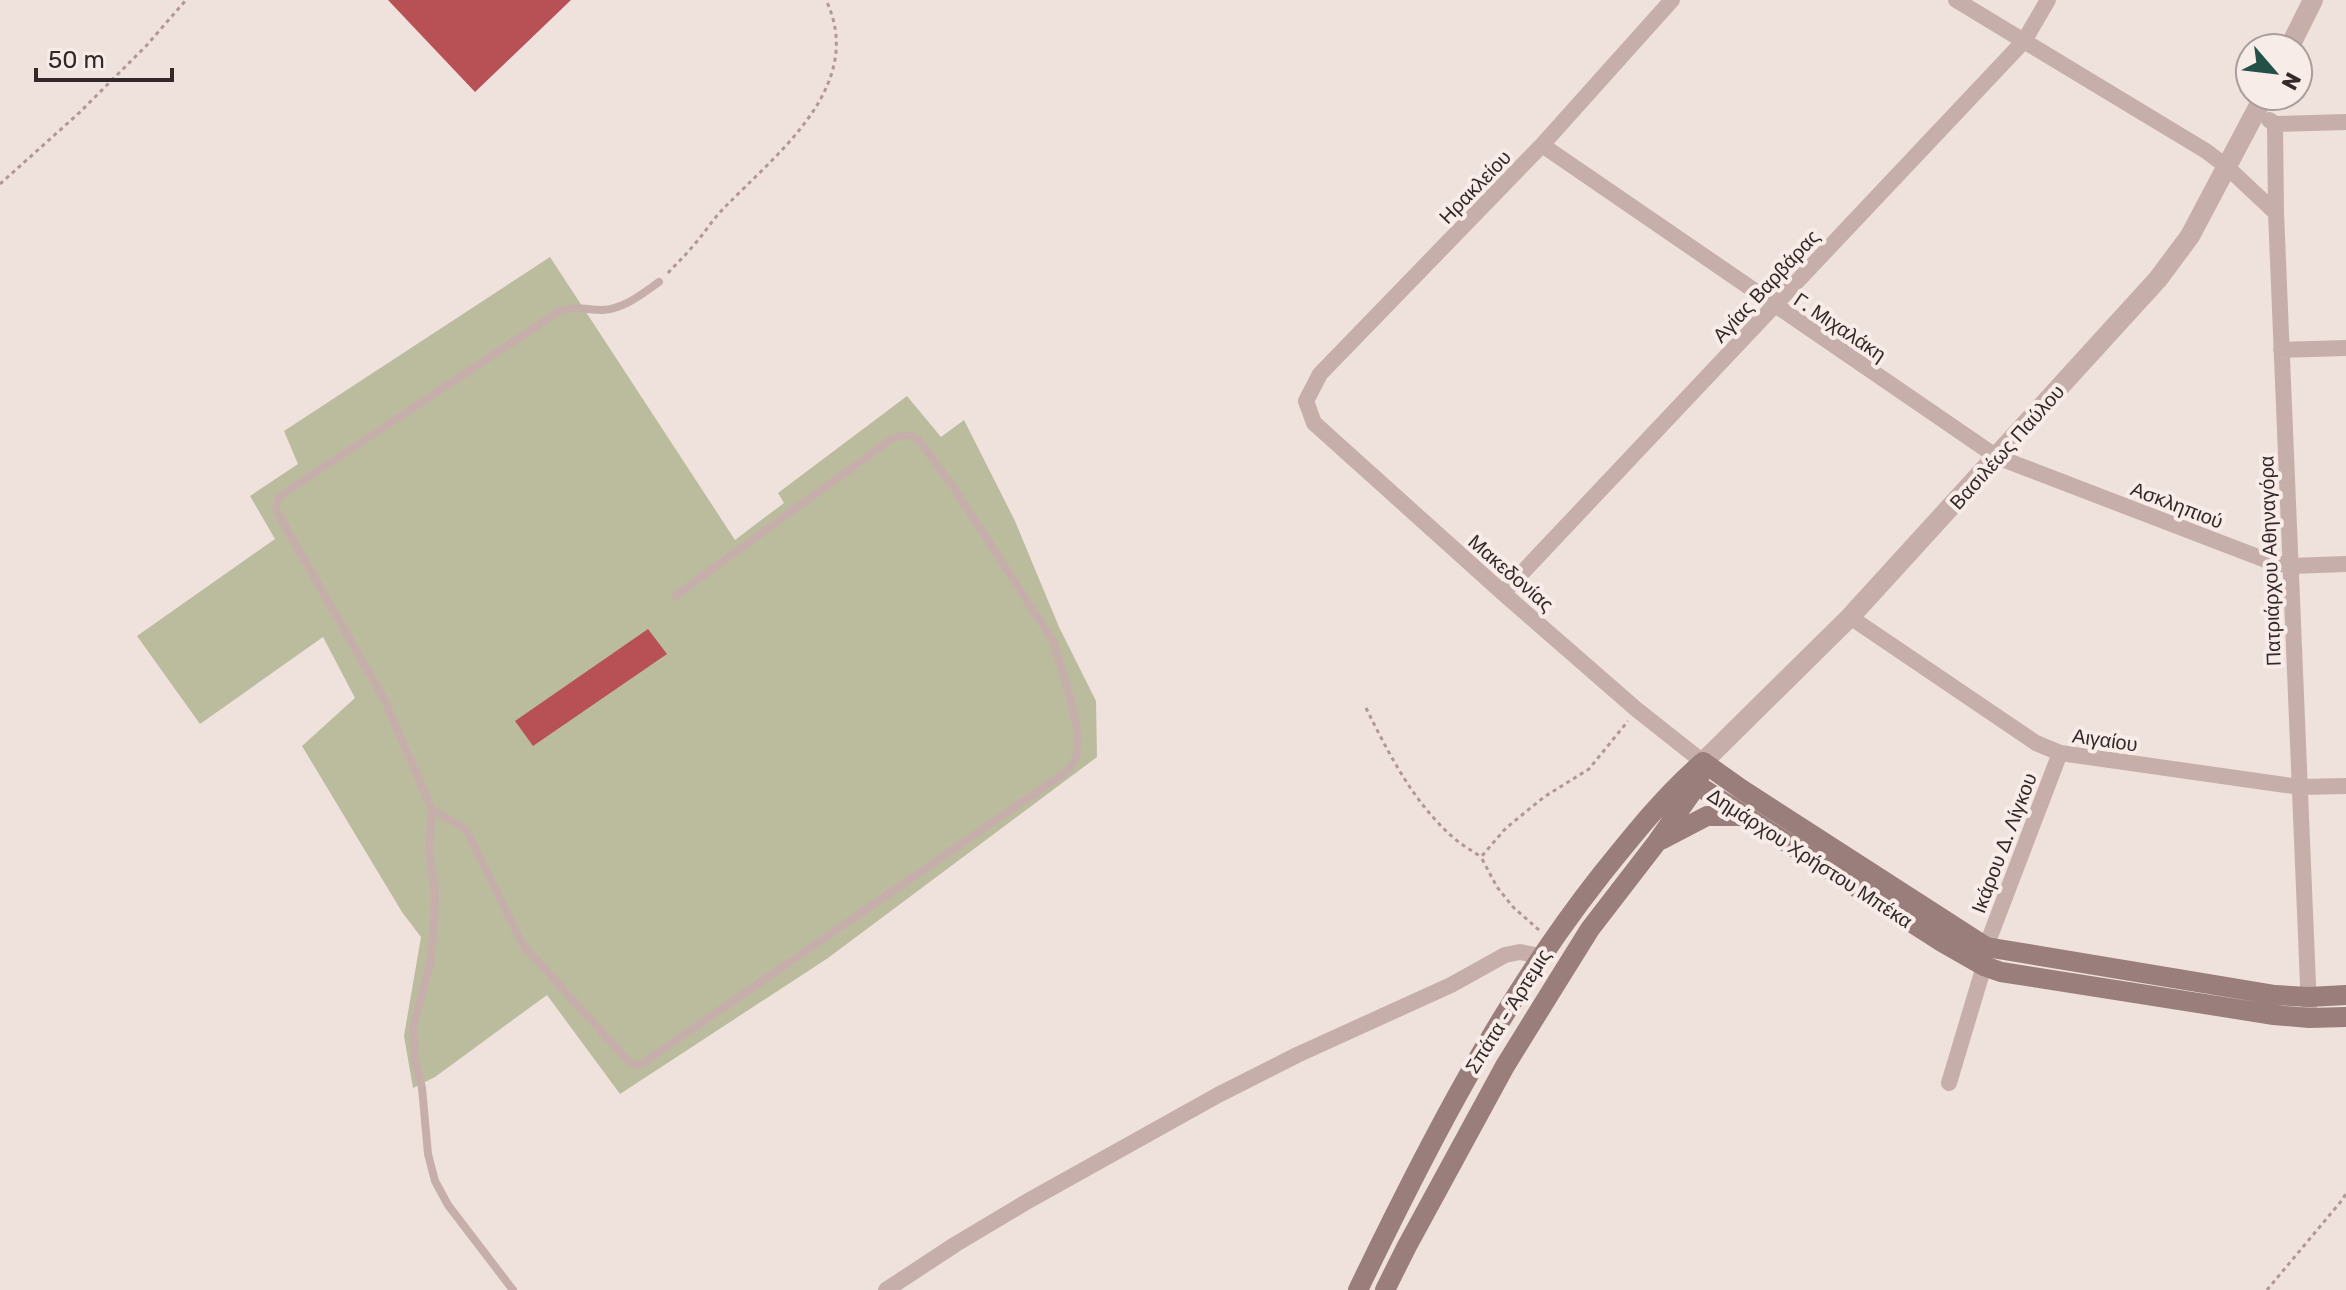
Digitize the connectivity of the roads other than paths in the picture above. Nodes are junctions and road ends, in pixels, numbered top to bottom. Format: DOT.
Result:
graph roads {
  1 [pos="1672,0"];
  2 [pos="1956,0"];
  3 [pos="2048,0"];
  4 [pos="2313,0"];
  5 [pos="2297,32"];
  6 [pos="2024,41"];
  7 [pos="2256,112"];
  8 [pos="2266,112"];
  9 [pos="2346,122"];
  10 [pos="2275,124"];
  11 [pos="1542,145"];
  12 [pos="2227,167"];
  13 [pos="2276,213"];
  14 [pos="659,282"];
  15 [pos="1775,306"];
  16 [pos="2346,348"];
  17 [pos="2281,350"];
  18 [pos="1306,401"];
  19 [pos="1997,457"];
  20 [pos="2346,564"];
  21 [pos="2291,566"];
  22 [pos="1503,593"];
  23 [pos="675,596"];
  24 [pos="1850,617"];
  25 [pos="2060,753"];
  26 [pos="1703,762"];
  27 [pos="1697,785"];
  28 [pos="2346,786"];
  29 [pos="2300,787"];
  30 [pos="432,810"];
  31 [pos="1746,817"];
  32 [pos="1657,842"];
  33 [pos="1546,949"];
  34 [pos="1985,957"];
  35 [pos="2346,995"];
  36 [pos="2309,1008"];
  37 [pos="2346,1017"];
  38 [pos="1949,1083"];
  39 [pos="513,1290"];
  40 [pos="886,1290"];
  41 [pos="1358,1290"];
  42 [pos="1385,1290"];
  1 -- 11 [label="street, Ηρακλείου"];
  2 -- 6 [label="street"];
  3 -- 6 [label="street, Αγίας Βαρβάρας"];
  4 -- 5 [label="street"];
  6 -- 12 [label="street"];
  6 -- 15 [label="street, Αγίας Βαρβάρας"];
  7 -- 12 [label="street, Βασιλέως Παύλου"];
  8 -- 10 [label="street"];
  9 -- 10 [label="street"];
  10 -- 13 [label="street, Πατριάρχου Αθηναγόρα"];
  11 -- 15 [label="street, Γ. Μιχαλάκη"];
  11 -- 18 [label="street, Ηρακλείου"];
  12 -- 13 [label="street"];
  12 -- 19 [label="street, Βασιλέως Παύλου"];
  13 -- 17 [label="street, Πατριάρχου Αθηναγόρα"];
  14 -- 30 [label="lane"];
  15 -- 19 [label="street, Γ. Μιχαλάκη"];
  15 -- 22 [label="street, Αγίας Βαρβάρας"];
  16 -- 17 [label="street"];
  17 -- 21 [label="street, Πατριάρχου Αθηναγόρα"];
  18 -- 22 [label="street, Μακεδονίας"];
  19 -- 21 [label="street, Ασκληπιού"];
  19 -- 24 [label="street, Βασιλέως Παύλου"];
  20 -- 21 [label="street, Ασκληπιού"];
  21 -- 29 [label="street, Πατριάρχου Αθηναγόρα"];
  22 -- 26 [label="street, Μακεδονίας"];
  23 -- 30 [label="lane"];
  24 -- 25 [label="street, Αιγαίου"];
  24 -- 26 [label="street, Βασιλέως Παύλου"];
  25 -- 29 [label="street, Αιγαίου"];
  25 -- 34 [label="street, Ικάρου Δ. Λίγκου"];
  26 -- 27 [label="main road, Δημάρχου Χρήστου Μπέκα"];
  26 -- 33 [label="main road, Σπάτα - Άρτεμις"];
  26 -- 34 [label="main road, Δημάρχου Χρήστου Μπέκα"];
  27 -- 31 [label="main road, Δημάρχου Χρήστου Μπέκα"];
  27 -- 32 [label="main road, Σπάτα - Άρτεμις"];
  28 -- 29 [label="street, Αιγαίου"];
  29 -- 36 [label="street, Πατριάρχου Αθηναγόρα"];
  30 -- 39 [label="lane"];
  31 -- 32 [label="main road"];
  31 -- 34 [label="main road, Δημάρχου Χρήστου Μπέκα"];
  32 -- 42 [label="main road, Σπάτα - Άρτεμις"];
  33 -- 40 [label="street"];
  33 -- 41 [label="main road, Σπάτα - Άρτεμις"];
  34 -- 36 [label="main road, Δημάρχου Χρήστου Μπέκα"];
  34 -- 38 [label="street, Ικάρου Δ. Λίγκου"];
  35 -- 36 [label="main road, Δημάρχου Χρήστου Μπέκα"];
  36 -- 37 [label="main road, Δημάρχου Χρήστου Μπέκα"];
}
